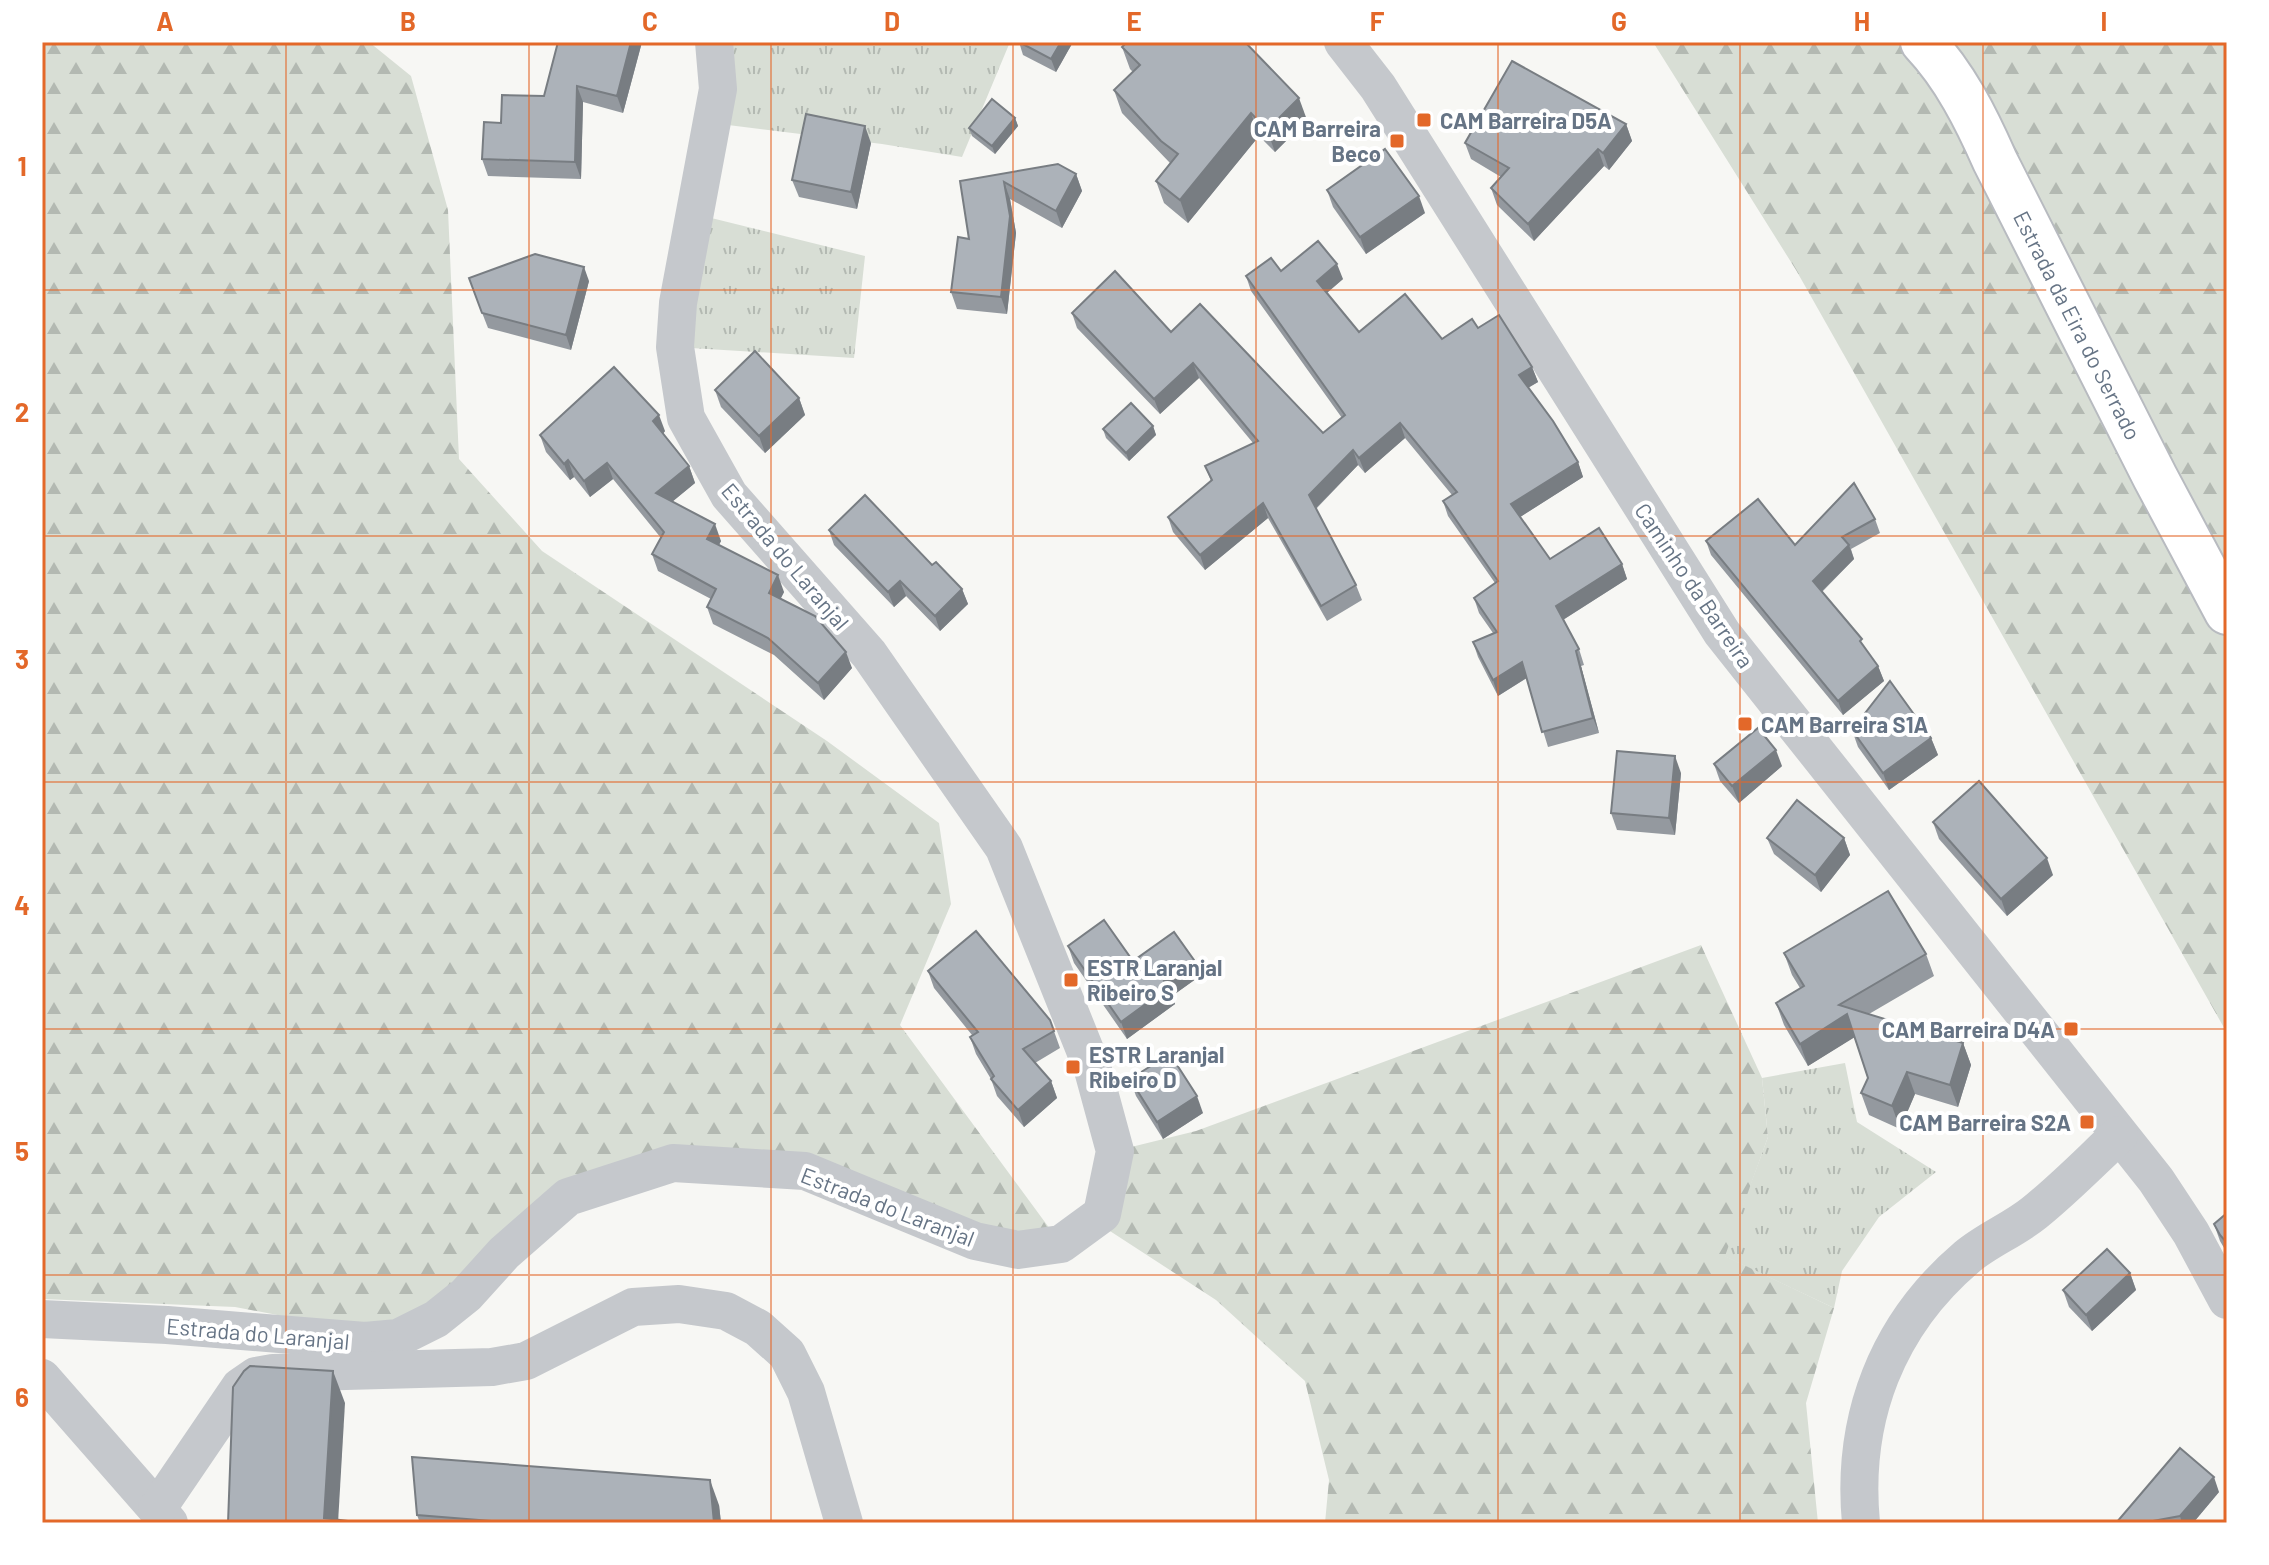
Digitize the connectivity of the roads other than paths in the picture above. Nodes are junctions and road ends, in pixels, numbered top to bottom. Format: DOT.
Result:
graph roads {
  1 [pos="714,42"];
  2 [pos="1343,42"];
  3 [pos="1923,42"];
  4 [pos="2227,612"];
  5 [pos="2119,1135"];
  6 [pos="2227,1300"];
  7 [pos="42,1319"];
  8 [pos="42,1378"];
  9 [pos="163,1516"];
  10 [pos="844,1523"];
  11 [pos="1861,1523"];
  1 -- 7 [label="street, Estrada do Laranjal"];
  2 -- 5 [label="street, Caminho da Barreira"];
  3 -- 4 [label="main road, Estrada da Eira do Serrado"];
  5 -- 6 [label="street, Caminho da Barreira"];
  5 -- 11 [label="street"];
  8 -- 9 [label="street"];
  9 -- 10 [label="street"];
}
